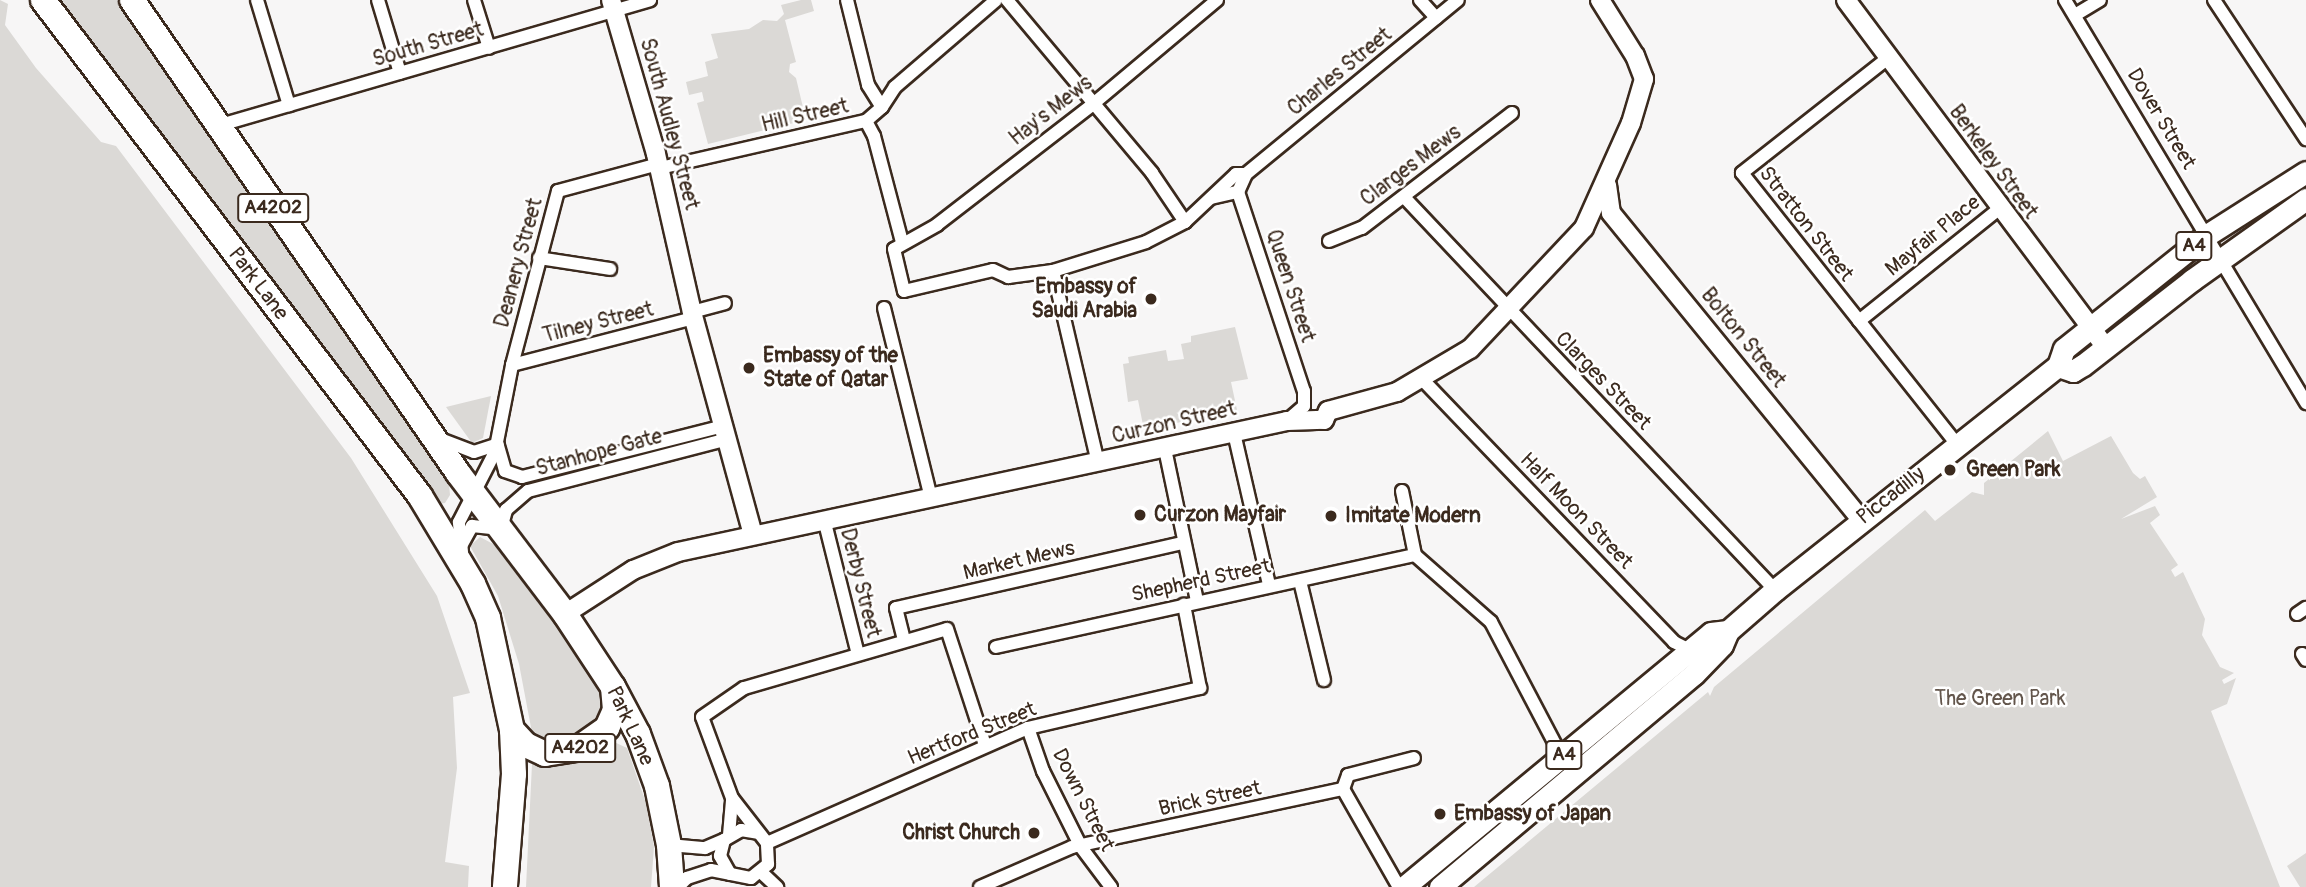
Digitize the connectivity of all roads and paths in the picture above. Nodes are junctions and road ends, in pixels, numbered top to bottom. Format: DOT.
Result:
graph roads {
  1 [pos="43,0"];
  2 [pos="132,0"];
  3 [pos="257,0"];
  4 [pos="378,0"];
  5 [pos="474,0"];
  6 [pos="650,0"];
  7 [pos="847,0"];
  8 [pos="996,0"];
  9 [pos="1007,0"];
  10 [pos="1217,0"];
  11 [pos="1420,0"];
  12 [pos="1458,0"];
  13 [pos="1600,0"];
  14 [pos="1846,0"];
  15 [pos="2065,0"];
  16 [pos="2100,0"];
  17 [pos="2214,0"];
  18 [pos="612,5"];
  19 [pos="2075,15"];
  20 [pos="1436,19"];
  21 [pos="489,48"];
  22 [pos="1888,58"];
  23 [pos="400,74"];
  24 [pos="289,105"];
  25 [pos="1092,105"];
  26 [pos="882,107"];
  27 [pos="1512,113"];
  28 [pos="866,121"];
  29 [pos="216,126"];
  30 [pos="2306,139"];
  31 [pos="659,166"];
  32 [pos="2306,172"];
  33 [pos="1246,174"];
  34 [pos="1608,178"];
  35 [pos="1238,192"];
  36 [pos="1404,197"];
  37 [pos="1211,198"];
  38 [pos="2306,199"];
  39 [pos="1999,209"];
  40 [pos="1185,222"];
  41 [pos="2207,235"];
  42 [pos="1329,241"];
  43 [pos="902,242"];
  44 [pos="539,258"];
  45 [pos="2221,258"];
  46 [pos="610,269"];
  47 [pos="1053,271"];
  48 [pos="725,303"];
  49 [pos="884,308"];
  50 [pos="1507,309"];
  51 [pos="694,315"];
  52 [pos="1859,321"];
  53 [pos="2090,329"];
  54 [pos="2106,348"];
  55 [pos="512,365"];
  56 [pos="2058,366"];
  57 [pos="1421,377"];
  58 [pos="1304,391"];
  59 [pos="2304,396"];
  60 [pos="1328,411"];
  61 [pos="418,413"];
  62 [pos="1287,421"];
  63 [pos="1234,432"];
  64 [pos="725,433"];
  65 [pos="498,444"];
  66 [pos="1957,444"];
  67 [pos="1165,449"];
  68 [pos="1098,463"];
  69 [pos="1402,491"];
  70 [pos="473,494"];
  71 [pos="931,498"];
  72 [pos="1861,520"];
  73 [pos="825,523"];
  74 [pos="501,529"];
  75 [pos="753,535"];
  76 [pos="1183,542"];
  77 [pos="461,546"];
  78 [pos="1415,555"];
  79 [pos="466,573"];
  80 [pos="1300,580"];
  81 [pos="1269,585"];
  82 [pos="1775,590"];
  83 [pos="1197,601"];
  84 [pos="1184,605"];
  85 [pos="565,614"];
  86 [pos="1728,631"];
  87 [pos="904,640"];
  88 [pos="996,647"];
  89 [pos="1689,652"];
  90 [pos="858,653"];
  91 [pos="1713,654"];
  92 [pos="1324,680"];
  93 [pos="613,687"];
  94 [pos="1028,728"];
  95 [pos="512,730"];
  96 [pos="985,745"];
  97 [pos="1563,757"];
  98 [pos="1414,758"];
  99 [pos="1343,789"];
  100 [pos="732,799"];
  101 [pos="727,837"];
  102 [pos="764,839"];
  103 [pos="669,845"];
  104 [pos="1081,846"];
  105 [pos="762,873"];
  106 [pos="736,880"];
  107 [pos="505,887"];
  108 [pos="672,887"];
  109 [pos="678,887"];
  110 [pos="777,887"];
  111 [pos="980,887"];
  112 [pos="1111,887"];
  113 [pos="1402,887"];
  114 [pos="1440,887"];
  1 -- 79 [label="highway, Park Lane / A4202"];
  2 -- 29 [label="highway, Park Lane / A4202"];
  3 -- 24 [label="street"];
  4 -- 23 [label="street"];
  5 -- 21 [label="street"];
  6 -- 18 [label="street, South Street"];
  7 -- 26 [label="street"];
  8 -- 26 [label="street, Hill Street"];
  9 -- 25 [label="street"];
  10 -- 25 [label="street, Hay's Mews"];
  11 -- 20 [label="street"];
  12 -- 20 [label="street, Charles Street"];
  13 -- 34 [label="street, Curzon Street"];
  14 -- 22 [label="street, Berkeley Street"];
  15 -- 19 [label="street, Dover Street"];
  16 -- 19 [label="street"];
  17 -- 30 [label="street"];
  18 -- 21 [label="street, South Street"];
  18 -- 31 [label="street, South Audley Street"];
  19 -- 41 [label="street, Dover Street"];
  20 -- 33 [label="street, Charles Street"];
  21 -- 23 [label="street, South Street"];
  22 -- 39 [label="street, Berkeley Street"];
  22 -- 52 [label="street, Stratton Street"];
  23 -- 24 [label="street, South Street"];
  24 -- 29 [label="street, South Street"];
  25 -- 40 [label="street"];
  25 -- 43 [label="street, Hay's Mews"];
  26 -- 28 [label="street, Hill Street"];
  27 -- 36 [label="street, Clarges Mews"];
  28 -- 31 [label="street, Hill Street"];
  28 -- 43 [label="street"];
  29 -- 61 [label="highway, Park Lane / A4202"];
  31 -- 44 [label="street, Deanery Street"];
  31 -- 51 [label="street, South Audley Street"];
  32 -- 41 [label="main road, Piccadilly / A4"];
  33 -- 35 [label="street, Charles Street"];
  33 -- 37 [label="street, Charles Street"];
  34 -- 50 [label="street, Curzon Street"];
  34 -- 72 [label="street, Bolton Street"];
  35 -- 37 [label="street"];
  35 -- 58 [label="street, Queen Street"];
  36 -- 42 [label="street, Clarges Mews"];
  36 -- 50 [label="street, Clarges Street"];
  37 -- 40 [label="street, Charles Street"];
  38 -- 45 [label="main road, Piccadilly / A4"];
  39 -- 52 [label="street, Mayfair Place"];
  39 -- 53 [label="street, Berkeley Street"];
  40 -- 47 [label="street, Charles Street"];
  41 -- 45 [label="street, Dover Street"];
  41 -- 53 [label="main road, Piccadilly / A4"];
  43 -- 47 [label="street, Charles Street"];
  44 -- 46 [label="street"];
  44 -- 55 [label="street, Deanery Street"];
  45 -- 54 [label="main road, Piccadilly / A4"];
  45 -- 59 [label="street, Dover Street"];
  47 -- 68 [label="street"];
  48 -- 51 [label="street, Tilney Street"];
  49 -- 71 [label="street"];
  50 -- 57 [label="street, Curzon Street"];
  50 -- 82 [label="street, Clarges Street"];
  51 -- 55 [label="street, Tilney Street"];
  51 -- 64 [label="street"];
  52 -- 66 [label="street, Stratton Street"];
  53 -- 54 [label="street, Berkeley Street"];
  53 -- 56 [label="main road, Piccadilly / A4"];
  54 -- 56 [label="main road, Piccadilly / A4"];
  55 -- 65 [label="street"];
  56 -- 66 [label="main road, Piccadilly / A4"];
  57 -- 60 [label="street, Curzon Street"];
  57 -- 89 [label="street, Half Moon Street"];
  58 -- 60 [label="street"];
  58 -- 62 [label="street"];
  60 -- 62 [label="street, Curzon Street"];
  61 -- 65 [label="street, Park Lane"];
  61 -- 70 [label="highway, Park Lane / A4202"];
  62 -- 63 [label="street, Curzon Street"];
  63 -- 67 [label="street, Curzon Street"];
  63 -- 81 [label="street"];
  64 -- 65 [label="street, Stanhope Gate"];
  64 -- 74 [label="street, Stanhope Gate"];
  64 -- 75 [label="street"];
  65 -- 70 [label="street"];
  66 -- 72 [label="main road, Piccadilly / A4"];
  67 -- 68 [label="street, Curzon Street"];
  67 -- 76 [label="street"];
  68 -- 71 [label="street, Curzon Street"];
  69 -- 78 [label="street"];
  70 -- 74 [label="highway, Park Lane / A4202"];
  70 -- 77 [label="street"];
  71 -- 73 [label="street, Curzon Street"];
  72 -- 82 [label="main road, Piccadilly / A4"];
  73 -- 75 [label="street, Curzon Street"];
  73 -- 90 [label="street, Derby Street"];
  74 -- 77 [label="street"];
  74 -- 85 [label="highway, Park Lane / A4202"];
  75 -- 85 [label="street, Curzon Street"];
  76 -- 83 [label="street"];
  76 -- 87 [label="street, Market Mews"];
  77 -- 79 [label="street, Park Lane"];
  78 -- 80 [label="street, Shepherd Street"];
  78 -- 97 [label="street"];
  79 -- 95 [label="highway, Park Lane / A4202"];
  80 -- 81 [label="street, Shepherd Street"];
  80 -- 92 [label="street"];
  81 -- 83 [label="street, Shepherd Street"];
  82 -- 86 [label="main road, Piccadilly / A4"];
  83 -- 84 [label="street, Shepherd Street"];
  84 -- 88 [label="street, Shepherd Street"];
  84 -- 94 [label="street, Hertford Street"];
  85 -- 93 [label="highway, Park Lane / A4202"];
  86 -- 89 [label="main road, Piccadilly / A4"];
  86 -- 91 [label="main road, Piccadilly / A4"];
  87 -- 90 [label="street"];
  87 -- 96 [label="street"];
  89 -- 91 [label="street"];
  89 -- 97 [label="main road, Piccadilly / A4"];
  90 -- 100 [label="street"];
  91 -- 114 [label="main road, Piccadilly / A4"];
  93 -- 95 [label="highway, A4202"];
  93 -- 103 [label="highway, Park Lane / A4202"];
  94 -- 96 [label="street, Hertford Street"];
  94 -- 104 [label="street, Down Street"];
  95 -- 107 [label="highway, Park Lane / A4202"];
  96 -- 102 [label="street, Hertford Street"];
  97 -- 113 [label="main road, Piccadilly / A4"];
  98 -- 99 [label="street"];
  99 -- 104 [label="street, Brick Street"];
  99 -- 113 [label="street"];
  100 -- 101 [label="street"];
  100 -- 102 [label="street"];
  101 -- 102 [label="street, Hertford Street"];
  101 -- 103 [label="street, Hertford Street"];
  101 -- 106 [label="street"];
  102 -- 105 [label="street"];
  103 -- 108 [label="highway, Park Lane / A4202"];
  104 -- 111 [label="street, Brick Street"];
  104 -- 112 [label="street, Down Street"];
  105 -- 106 [label="street"];
  105 -- 110 [label="street"];
  106 -- 109 [label="street"];
}
